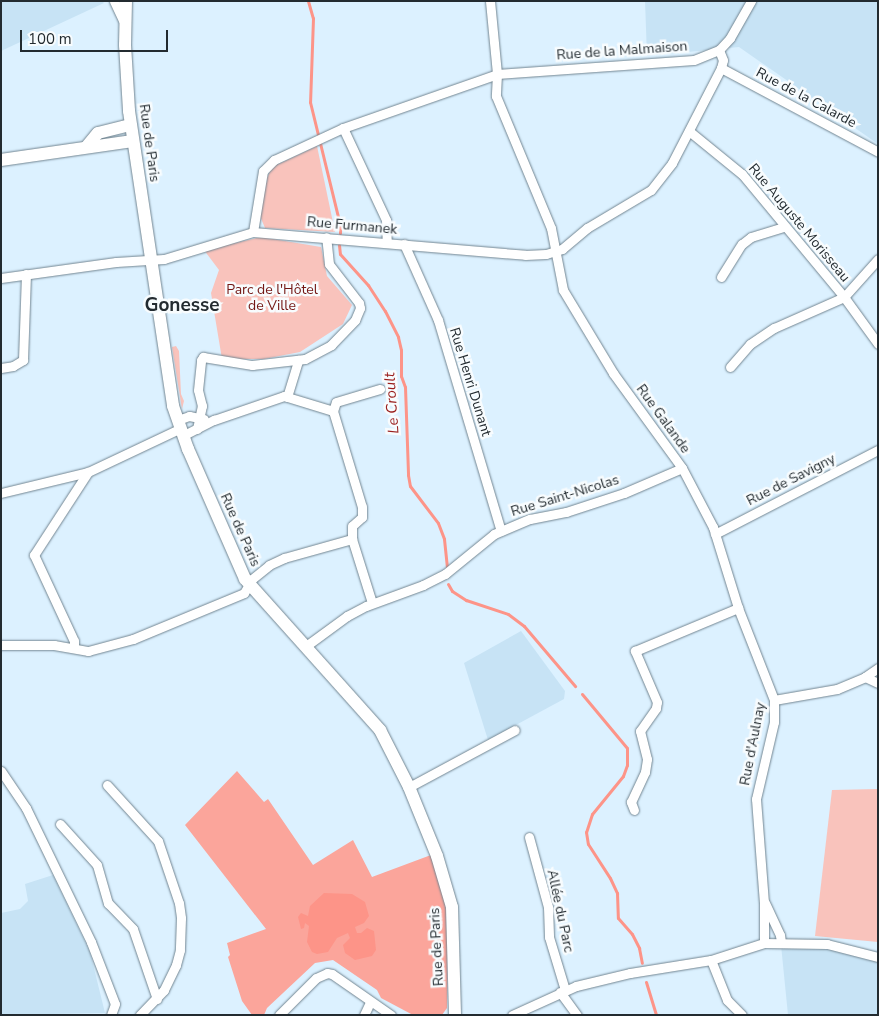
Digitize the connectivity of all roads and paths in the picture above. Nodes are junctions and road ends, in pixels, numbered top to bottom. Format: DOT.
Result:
graph roads {
  1 [pos="114,1"];
  2 [pos="126,1"];
  3 [pos="490,1"];
  4 [pos="751,1"];
  5 [pos="124,25"];
  6 [pos="719,50"];
  7 [pos="721,68"];
  8 [pos="497,74"];
  9 [pos="130,125"];
  10 [pos="343,128"];
  11 [pos="689,131"];
  12 [pos="133,141"];
  13 [pos="87,146"];
  14 [pos="878,152"];
  15 [pos="1,160"];
  16 [pos="784,227"];
  17 [pos="253,232"];
  18 [pos="326,238"];
  19 [pos="388,243"];
  20 [pos="404,244"];
  21 [pos="556,251"];
  22 [pos="878,259"];
  23 [pos="150,260"];
  24 [pos="26,274"];
  25 [pos="721,277"];
  26 [pos="1,278"];
  27 [pos="844,297"];
  28 [pos="878,344"];
  29 [pos="298,360"];
  30 [pos="1,368"];
  31 [pos="730,368"];
  32 [pos="380,389"];
  33 [pos="287,397"];
  34 [pos="333,411"];
  35 [pos="199,418"];
  36 [pos="214,420"];
  37 [pos="181,427"];
  38 [pos="197,429"];
  39 [pos="878,450"];
  40 [pos="682,468"];
  41 [pos="88,472"];
  42 [pos="1,493"];
  43 [pos="500,531"];
  44 [pos="715,534"];
  45 [pos="352,539"];
  46 [pos="250,585"];
  47 [pos="372,603"];
  48 [pos="738,608"];
  49 [pos="1,645"];
  50 [pos="306,646"];
  51 [pos="74,648"];
  52 [pos="878,668"];
  53 [pos="865,677"];
  54 [pos="878,683"];
  55 [pos="774,700"];
  56 [pos="515,730"];
  57 [pos="1,771"];
  58 [pos="107,784"];
  59 [pos="409,787"];
  60 [pos="634,810"];
  61 [pos="60,824"];
  62 [pos="529,837"];
  63 [pos="764,902"];
  64 [pos="781,942"];
  65 [pos="764,943"];
  66 [pos="878,957"];
  67 [pos="711,960"];
  68 [pos="562,991"];
  69 [pos="157,999"];
  70 [pos="370,1002"];
  71 [pos="389,1014"];
  72 [pos="111,1015"];
  73 [pos="140,1015"];
  74 [pos="279,1015"];
  75 [pos="364,1015"];
  76 [pos="455,1015"];
  77 [pos="512,1015"];
  78 [pos="577,1015"];
  79 [pos="742,1015"];
  1 -- 5 [label="street"];
  2 -- 5 [label="street, Rue de Paris"];
  3 -- 8 [label="street, Rue Galande"];
  4 -- 6 [label="street"];
  5 -- 9 [label="street, Rue de Paris"];
  6 -- 7 [label="street"];
  6 -- 8 [label="street, Rue de la Malmaison"];
  7 -- 11 [label="street"];
  7 -- 14 [label="street, Rue de la Calarde"];
  8 -- 10 [label="street, Rue de la Malmaison"];
  8 -- 21 [label="street, Rue Galande"];
  9 -- 12 [label="street, Rue de Paris"];
  9 -- 13 [label="street"];
  10 -- 17 [label="street, Rue de la Malmaison"];
  10 -- 19 [label="street"];
  11 -- 16 [label="street, Rue Auguste Morisseau"];
  11 -- 21 [label="street"];
  12 -- 13 [label="street"];
  12 -- 23 [label="street, Rue de Paris"];
  13 -- 15 [label="street"];
  16 -- 25 [label="street"];
  16 -- 27 [label="street, Rue Auguste Morisseau"];
  17 -- 18 [label="street, Rue Furmanek"];
  17 -- 23 [label="street, Rue Furmanek"];
  18 -- 19 [label="street, Rue Furmanek"];
  18 -- 29 [label="street"];
  19 -- 20 [label="street, Rue Furmanek"];
  20 -- 21 [label="street, Rue Furmanek"];
  20 -- 43 [label="street, Rue Henri Dunant"];
  21 -- 40 [label="street, Rue Galande"];
  22 -- 27 [label="street"];
  23 -- 24 [label="street, Rue Furmanek"];
  23 -- 37 [label="street, Rue de Paris"];
  24 -- 26 [label="street, Rue Furmanek"];
  24 -- 30 [label="street"];
  27 -- 28 [label="street, Rue Auguste Morisseau"];
  27 -- 31 [label="street"];
  29 -- 33 [label="street"];
  29 -- 35 [label="street"];
  32 -- 34 [label="street"];
  33 -- 34 [label="street"];
  33 -- 36 [label="street"];
  34 -- 45 [label="street"];
  35 -- 36 [label="street"];
  35 -- 37 [label="street"];
  35 -- 38 [label="street"];
  36 -- 38 [label="street"];
  37 -- 38 [label="street"];
  37 -- 41 [label="street"];
  37 -- 46 [label="street, Rue de Paris"];
  39 -- 44 [label="street, Rue de Savigny"];
  40 -- 43 [label="street, Rue Saint-Nicolas"];
  40 -- 44 [label="street, Rue Galande"];
  41 -- 42 [label="street"];
  41 -- 51 [label="street"];
  43 -- 47 [label="street, Rue Saint-Nicolas"];
  44 -- 48 [label="street, Rue Galande"];
  45 -- 46 [label="street"];
  45 -- 47 [label="street"];
  46 -- 50 [label="street, Rue de Paris"];
  46 -- 51 [label="street"];
  47 -- 50 [label="street, Rue Saint-Nicolas"];
  48 -- 55 [label="street, Rue Galande"];
  48 -- 60 [label="street"];
  49 -- 51 [label="street"];
  50 -- 59 [label="street, Rue de Paris"];
  52 -- 53 [label="street, Rue d'Aulnay"];
  53 -- 54 [label="street"];
  53 -- 55 [label="street, Rue d'Aulnay"];
  55 -- 63 [label="street, Rue d'Aulnay"];
  56 -- 59 [label="street"];
  57 -- 72 [label="street"];
  58 -- 69 [label="street"];
  59 -- 76 [label="street, Rue de Paris"];
  61 -- 69 [label="street"];
  62 -- 68 [label="street, Allée du Parc"];
  63 -- 64 [label="street, Rue d'Aulnay"];
  63 -- 65 [label="street, Rue d'Aulnay"];
  64 -- 65 [label="street"];
  64 -- 66 [label="street"];
  65 -- 67 [label="street"];
  67 -- 68 [label="street"];
  67 -- 79 [label="street"];
  68 -- 77 [label="street"];
  68 -- 78 [label="street, Allée du Parc"];
  69 -- 73 [label="street"];
  70 -- 71 [label="street"];
  70 -- 74 [label="street"];
  70 -- 75 [label="street"];
}
